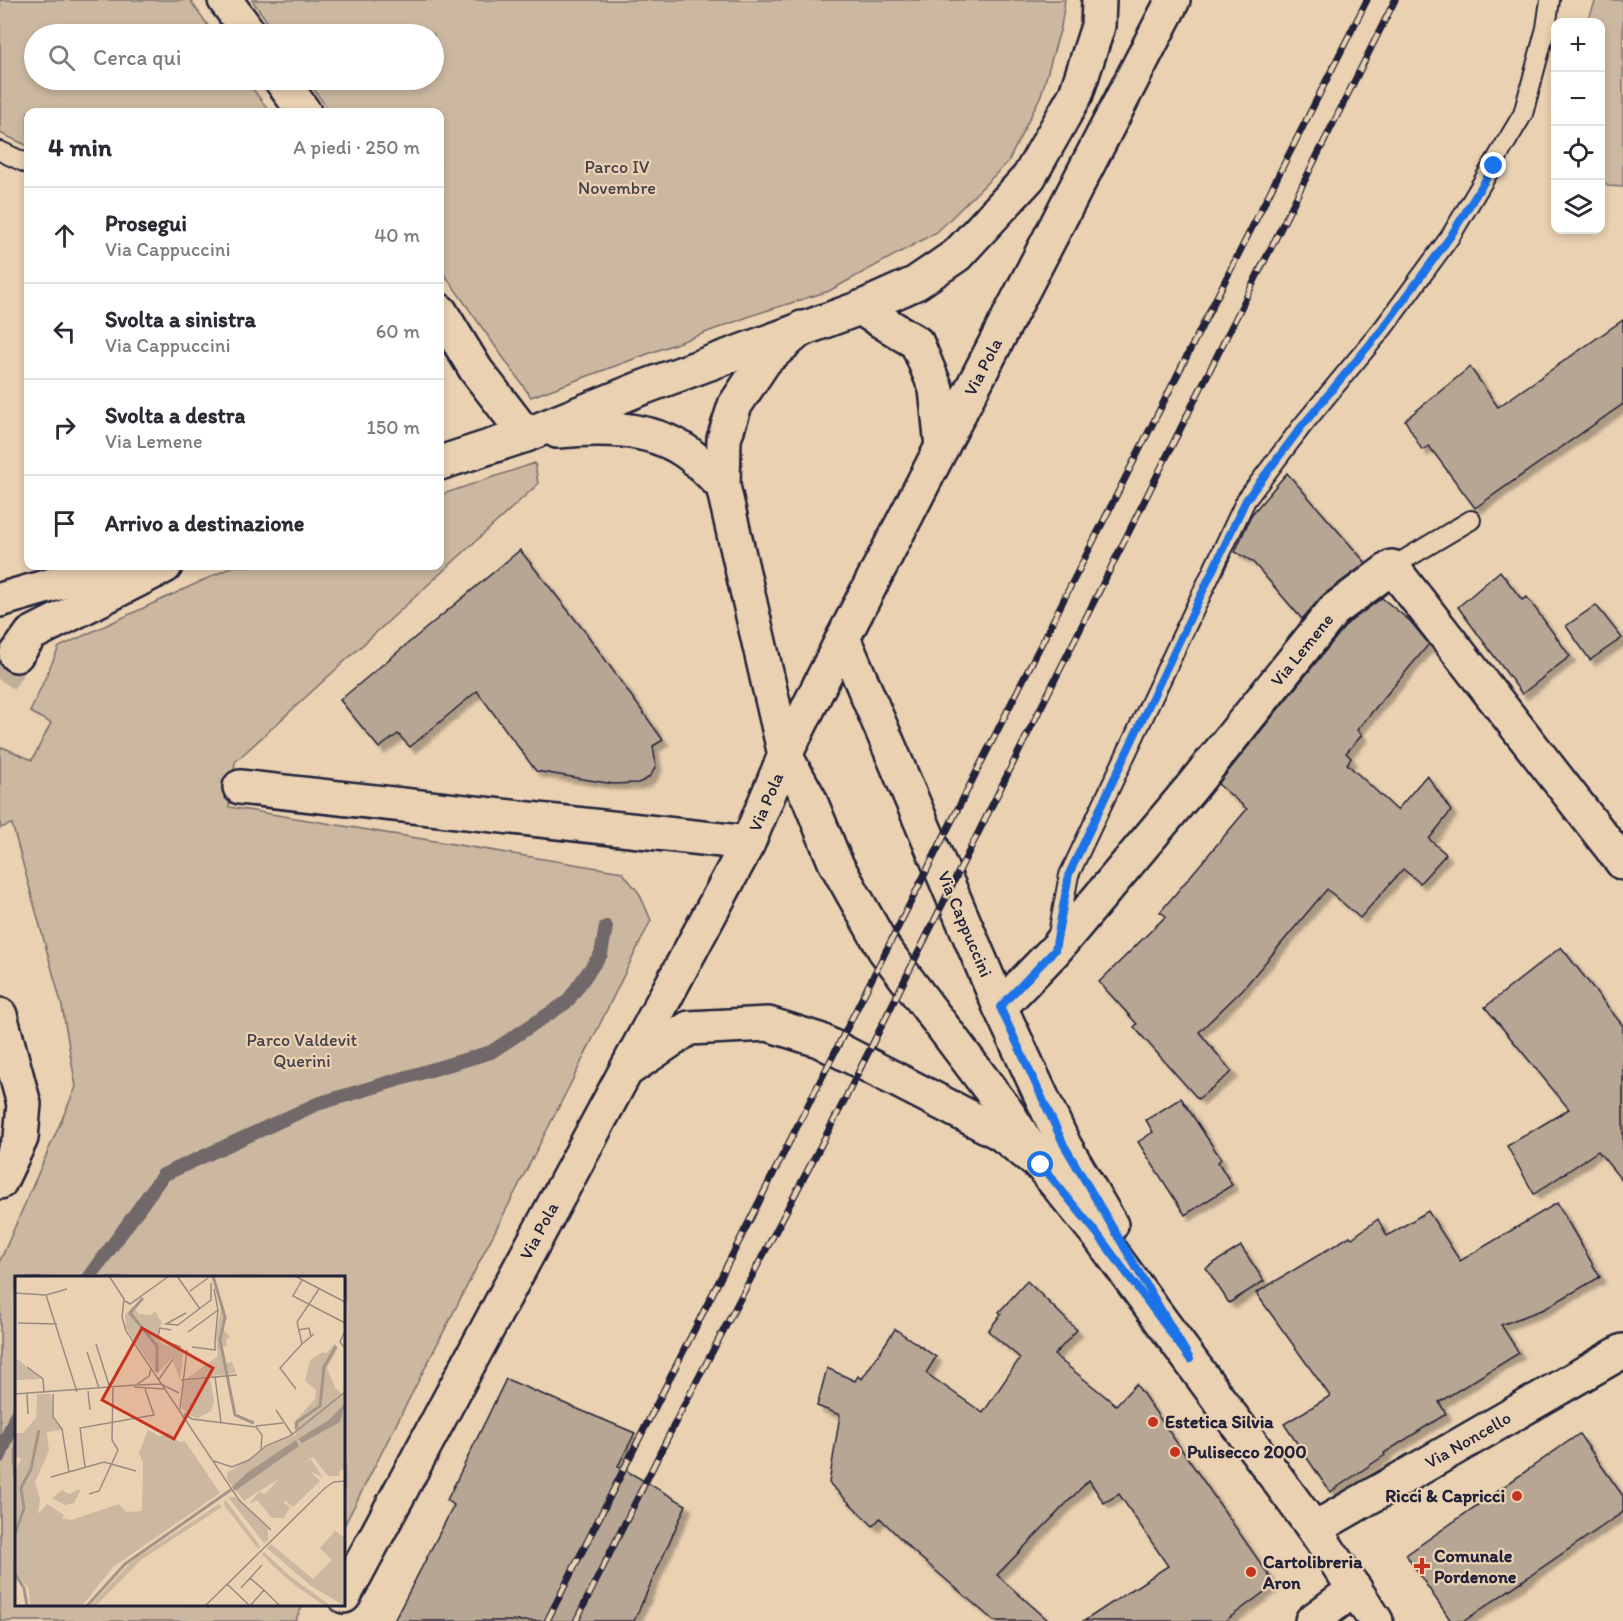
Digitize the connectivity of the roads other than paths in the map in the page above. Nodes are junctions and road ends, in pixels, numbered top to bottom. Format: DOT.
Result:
graph roads {
  1 [pos="225,0"];
  2 [pos="1099,0"];
  3 [pos="1173,0"];
  4 [pos="1550,0"];
  5 [pos="243,24"];
  6 [pos="288,90"];
  7 [pos="301,108"];
  8 [pos="0,151"];
  9 [pos="24,162"];
  10 [pos="860,308"];
  11 [pos="444,318"];
  12 [pos="802,328"];
  13 [pos="526,435"];
  14 [pos="942,447"];
  15 [pos="444,462"];
  16 [pos="723,486"];
  17 [pos="1471,520"];
  18 [pos="1392,567"];
  19 [pos="103,570"];
  20 [pos="157,570"];
  21 [pos="0,600"];
  22 [pos="843,638"];
  23 [pos="16,655"];
  24 [pos="785,755"];
  25 [pos="240,787"];
  26 [pos="748,843"];
  27 [pos="1623,863"];
  28 [pos="1055,950"];
  29 [pos="1000,1007"];
  30 [pos="0,1015"];
  31 [pos="623,1073"];
  32 [pos="1041,1165"];
  33 [pos="0,1182"];
  34 [pos="1623,1351"];
  35 [pos="1190,1359"];
  36 [pos="1314,1529"];
  37 [pos="1354,1589"];
  38 [pos="345,1594"];
  39 [pos="338,1606"];
  40 [pos="330,1621"];
  41 [pos="1312,1621"];
  42 [pos="1376,1621"];
  1 -- 5 [label="street"];
  2 -- 10 [label="street"];
  3 -- 14 [label="street, Via Pola"];
  4 -- 28 [label="lane"];
  6 -- 7 [label="street"];
  8 -- 9 [label="lane"];
  10 -- 12 [label="street"];
  10 -- 14 [label="street"];
  11 -- 13 [label="street"];
  12 -- 13 [label="street"];
  12 -- 16 [label="street, Via Cappuccini"];
  13 -- 15 [label="street"];
  13 -- 16 [label="street"];
  14 -- 22 [label="street, Via Pola"];
  16 -- 24 [label="street, Via Cappuccini"];
  17 -- 18 [label="lane"];
  18 -- 27 [label="street"];
  18 -- 28 [label="street, Via Lemene"];
  19 -- 21 [label="street"];
  20 -- 23 [label="street"];
  22 -- 24 [label="street, Via Pola"];
  22 -- 29 [label="street, Via Cappuccini"];
  24 -- 26 [label="street, Via Pola"];
  24 -- 32 [label="street, Via Cappuccini"];
  25 -- 26 [label="street"];
  26 -- 31 [label="street, Via Pola"];
  28 -- 29 [label="street, Via Lemene"];
  29 -- 35 [label="street, Via Cappuccini"];
  30 -- 33 [label="street"];
  31 -- 32 [label="street, Via Cappuccini"];
  31 -- 38 [label="street, Via Pola"];
  32 -- 35 [label="street, Via Cappuccini"];
  34 -- 36 [label="street, Via Noncello"];
  35 -- 36 [label="street, Via Cappuccini"];
  36 -- 37 [label="street, Via Cappuccini"];
  37 -- 41 [label="street"];
  37 -- 42 [label="street, Via Cappuccini"];
  39 -- 40 [label="street"];
}
